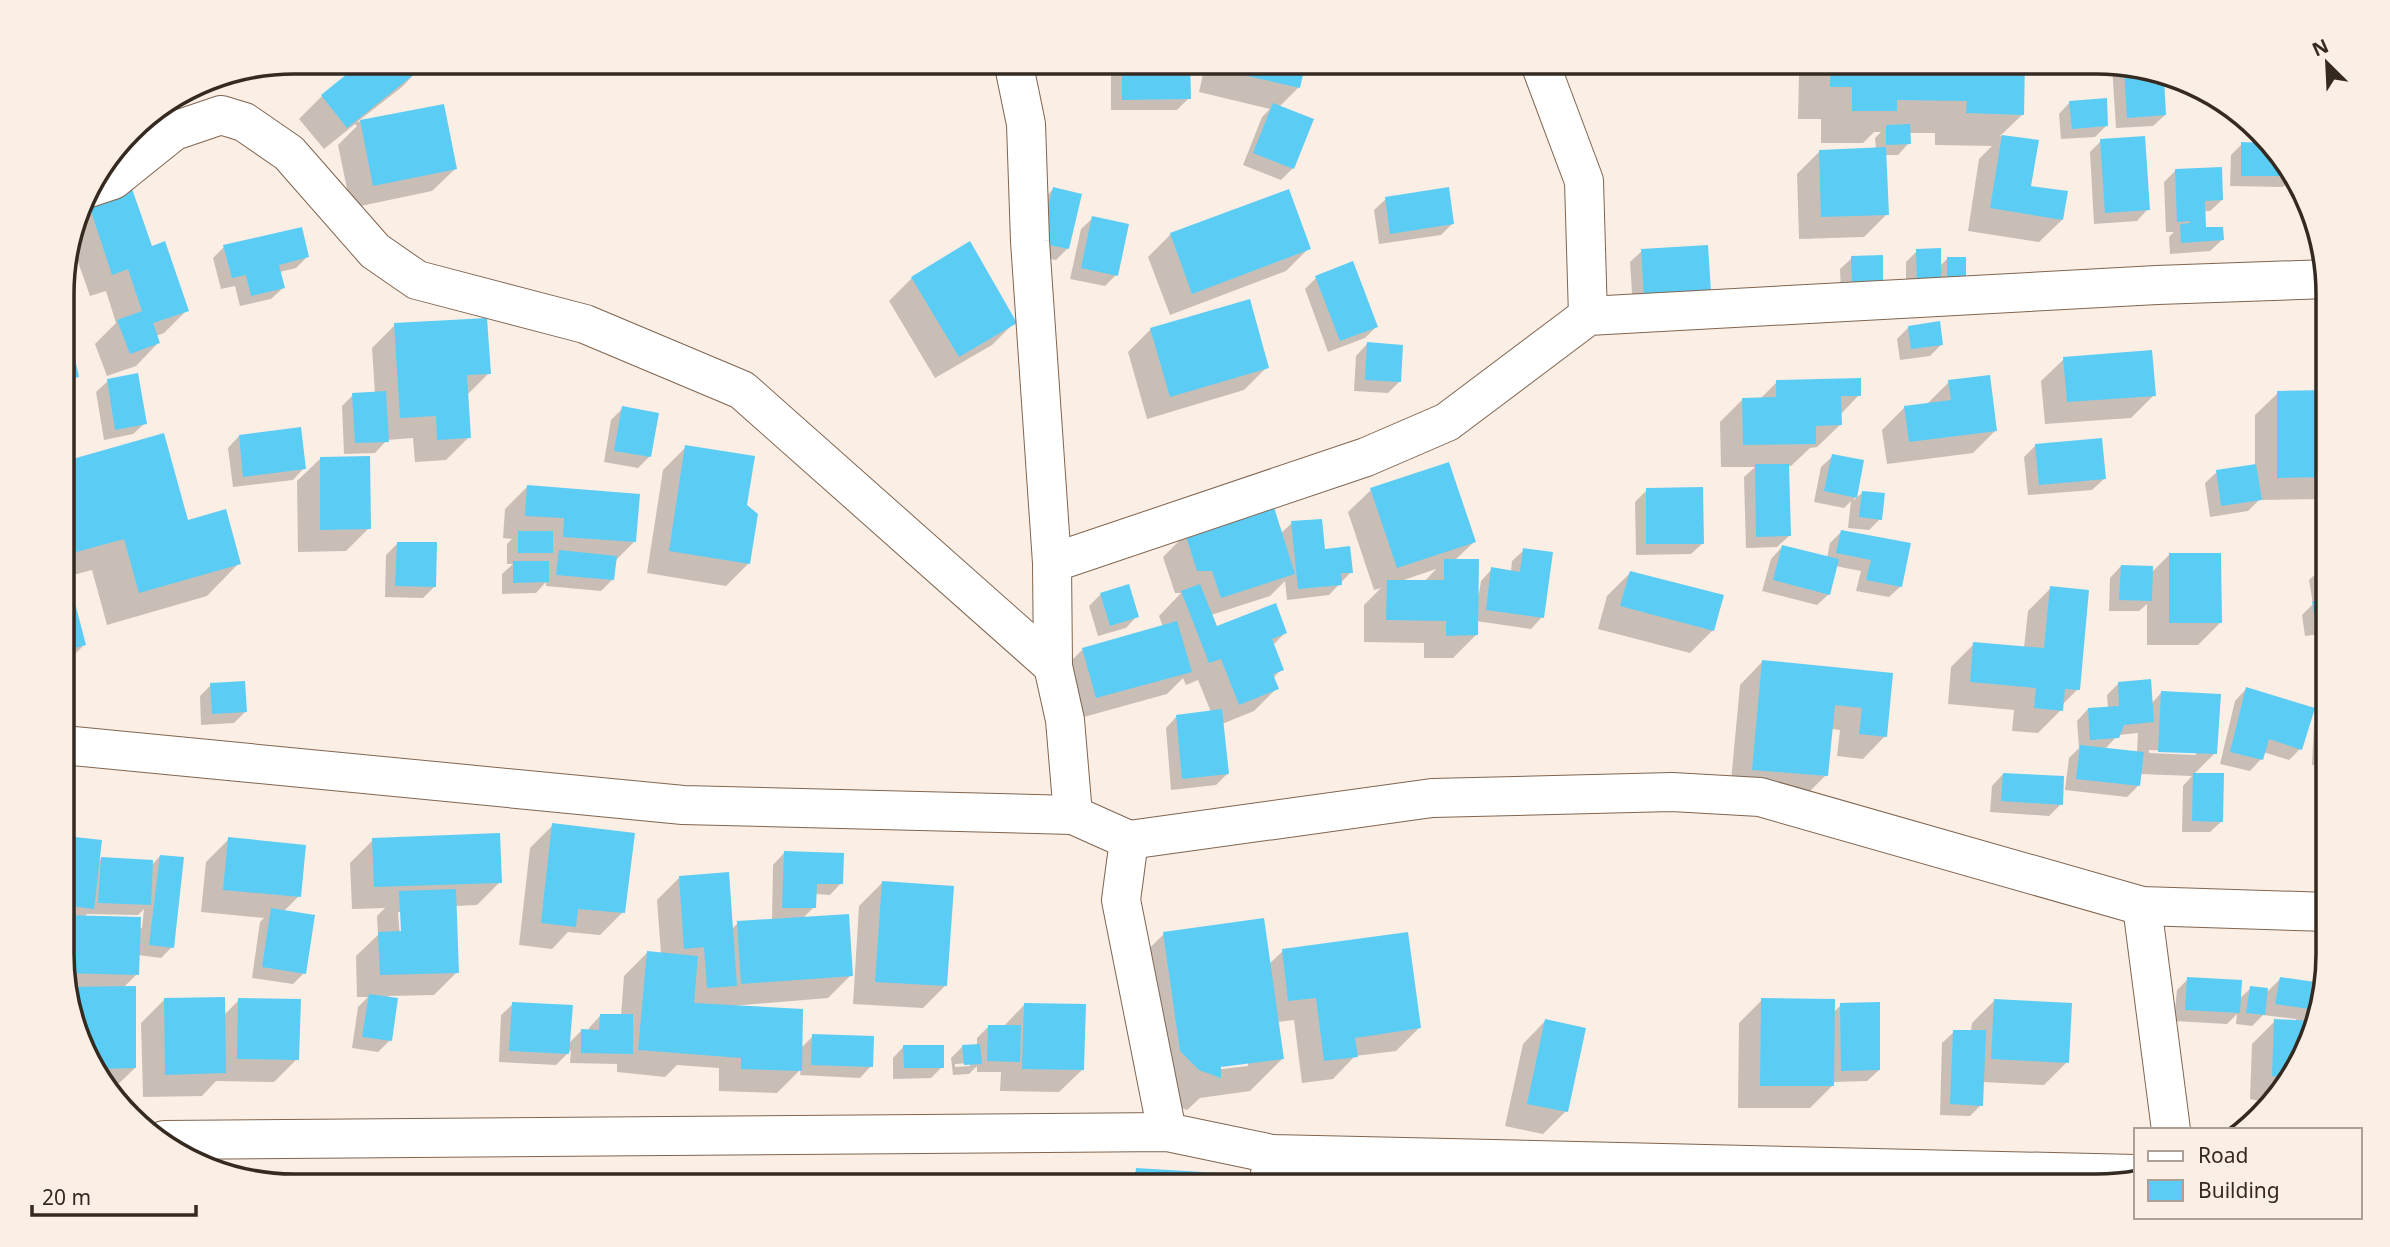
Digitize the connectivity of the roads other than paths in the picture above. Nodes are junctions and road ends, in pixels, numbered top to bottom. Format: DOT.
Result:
graph roads {
  1 [pos="1016,74"];
  2 [pos="1544,74"];
  3 [pos="103,183"];
  4 [pos="2315,279"];
  5 [pos="1588,316"];
  6 [pos="1052,563"];
  7 [pos="1053,666"];
  8 [pos="74,746"];
  9 [pos="1073,815"];
  10 [pos="1129,840"];
  11 [pos="2142,906"];
  12 [pos="2316,912"];
  13 [pos="2171,1128"];
  14 [pos="1167,1132"];
  15 [pos="177,1140"];
  16 [pos="1270,1170"];
  17 [pos="1940,1173"];
  1 -- 6 [label="street"];
  2 -- 5 [label="street"];
  3 -- 7 [label="street"];
  4 -- 5 [label="street"];
  5 -- 6 [label="street"];
  6 -- 7 [label="street"];
  7 -- 9 [label="street"];
  8 -- 9 [label="street"];
  9 -- 10 [label="street"];
  10 -- 11 [label="street"];
  10 -- 14 [label="street"];
  11 -- 12 [label="street"];
  11 -- 13 [label="street"];
  14 -- 15 [label="street"];
  14 -- 16 [label="street"];
  16 -- 17 [label="street"];
}
